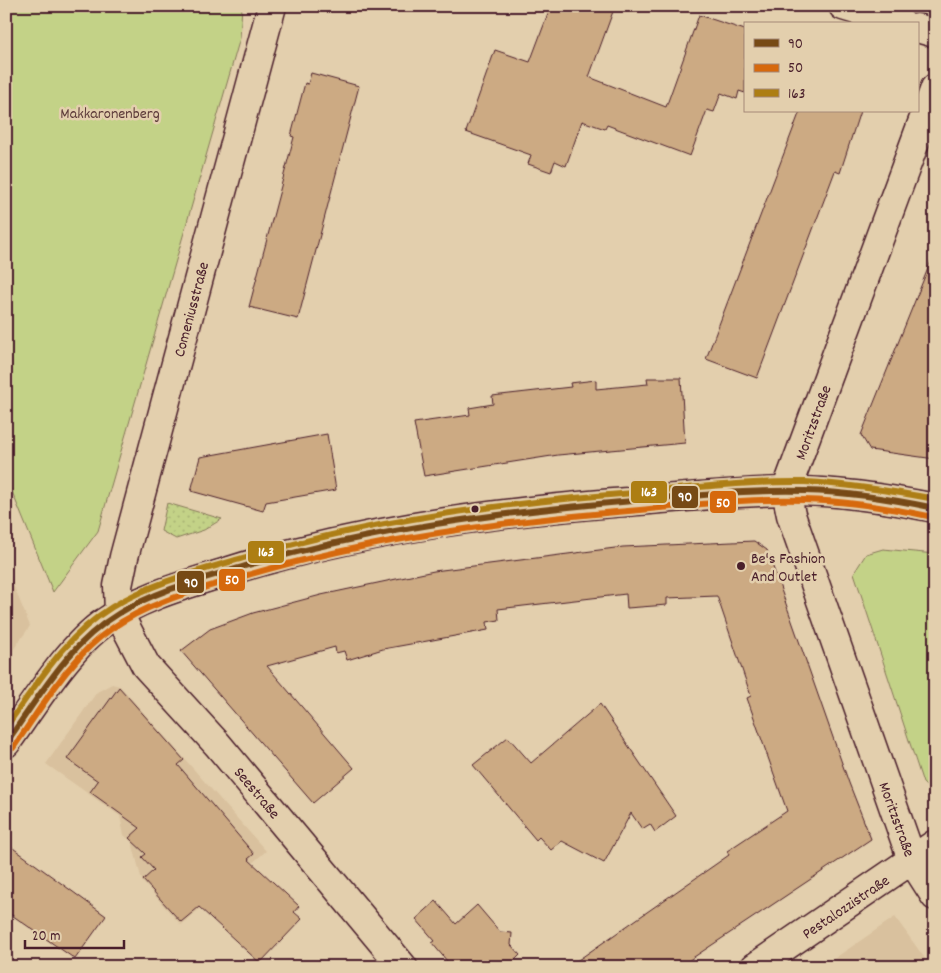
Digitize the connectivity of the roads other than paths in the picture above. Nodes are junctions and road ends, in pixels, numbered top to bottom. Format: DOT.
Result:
graph roads {
  1 [pos="272,6"];
  2 [pos="843,6"];
  3 [pos="895,22"];
  4 [pos="918,28"];
  5 [pos="935,33"];
  6 [pos="935,88"];
  7 [pos="786,491"];
  8 [pos="935,508"];
  9 [pos="119,614"];
  10 [pos="6,743"];
  11 [pos="935,844"];
  12 [pos="912,860"];
  13 [pos="935,896"];
  14 [pos="403,967"];
  15 [pos="755,967"];
  1 -- 9 [label="street, Comeniusstraße"];
  2 -- 3 [label="street"];
  4 -- 5 [label="street"];
  6 -- 7 [label="street, Moritzstraße"];
  7 -- 8 [label="street"];
  7 -- 9 [label="street"];
  7 -- 12 [label="street, Moritzstraße"];
  9 -- 10 [label="street"];
  9 -- 14 [label="street, Seestraße"];
  11 -- 12 [label="street, Pestalozzistraße"];
  12 -- 13 [label="street, Moritzstraße"];
  12 -- 15 [label="street, Pestalozzistraße"];
}
